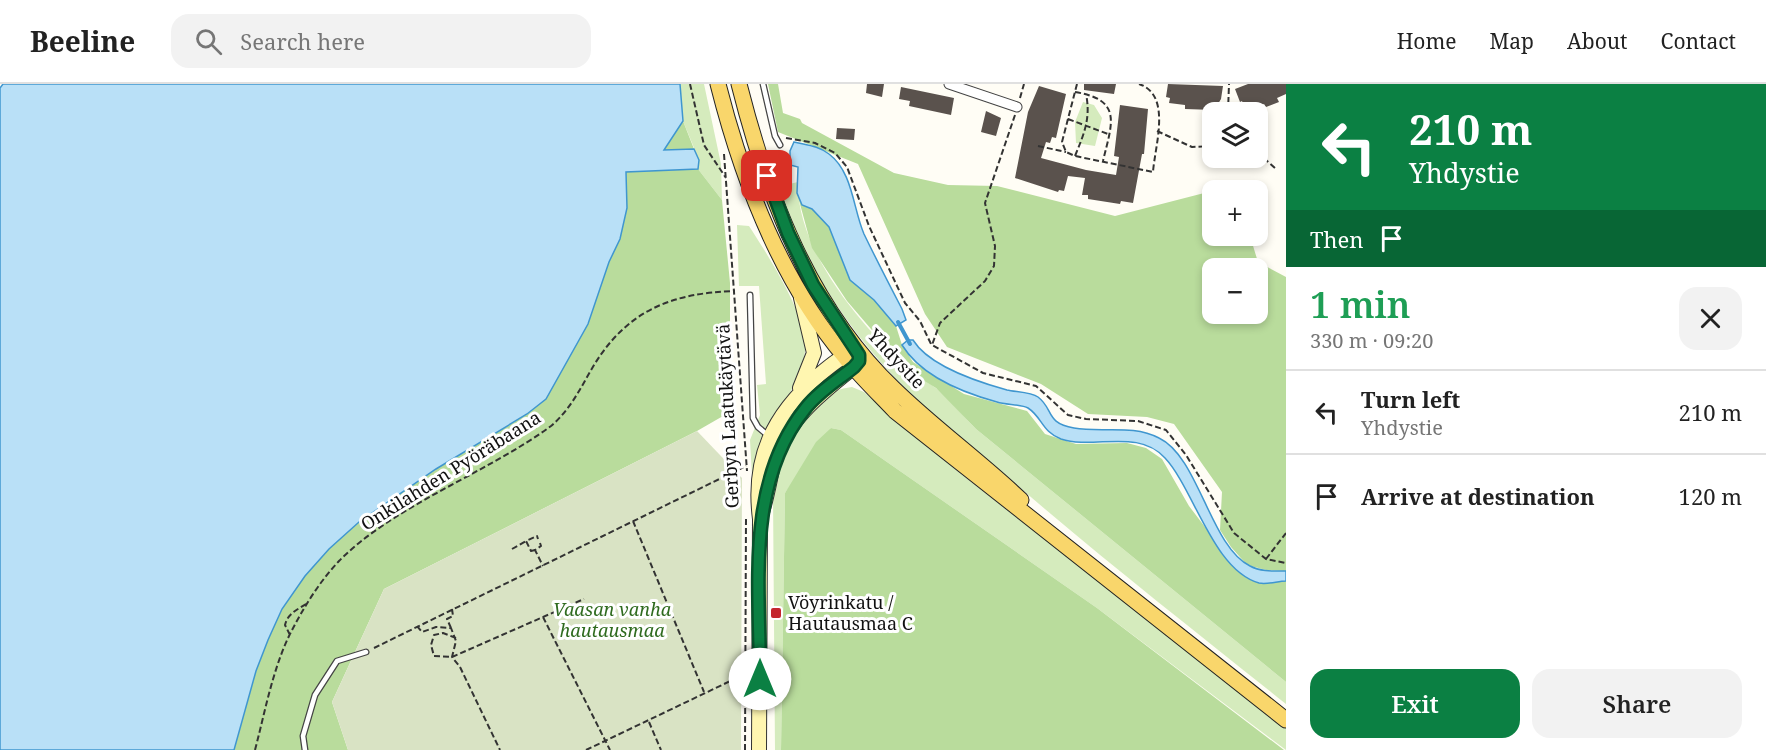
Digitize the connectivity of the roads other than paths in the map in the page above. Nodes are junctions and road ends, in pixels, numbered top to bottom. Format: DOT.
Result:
graph roads {
  1 [pos="718,84"];
  2 [pos="739,84"];
  3 [pos="763,84"];
  4 [pos="949,84"];
  5 [pos="1017,107"];
  6 [pos="780,145"];
  7 [pos="797,287"];
  8 [pos="750,295"];
  9 [pos="852,358"];
  10 [pos="796,395"];
  11 [pos="777,441"];
  12 [pos="366,652"];
  13 [pos="1286,720"];
  14 [pos="305,750"];
  15 [pos="759,750"];
  1 -- 7 [label="main road, Yhdystie"];
  2 -- 9 [label="main road, Yhdystie"];
  3 -- 6 [label="lane"];
  4 -- 5 [label="street"];
  7 -- 9 [label="main road, Yhdystie"];
  7 -- 10 [label="main road"];
  8 -- 11 [label="lane"];
  9 -- 10 [label="main road"];
  9 -- 11 [label="main road"];
  9 -- 13 [label="main road, Yhdystie"];
  10 -- 11 [label="main road"];
  11 -- 15 [label="main road"];
  12 -- 14 [label="lane"];
}
